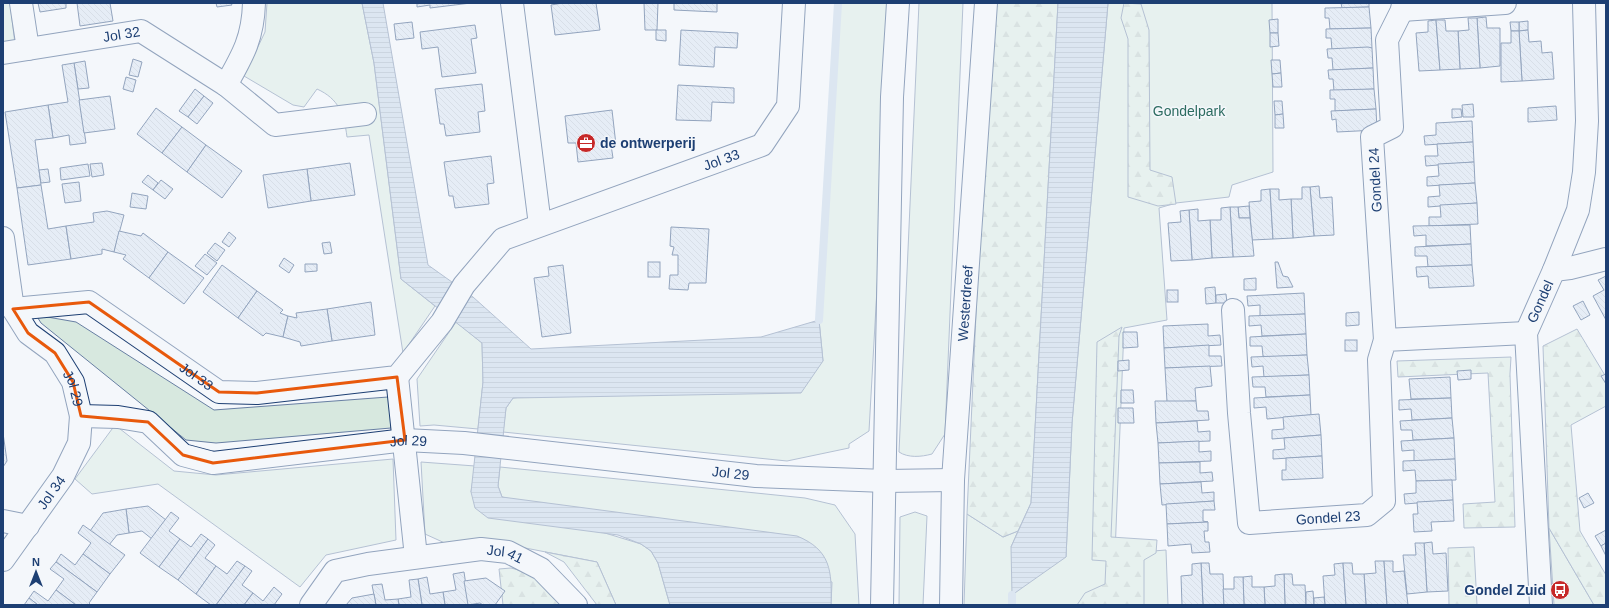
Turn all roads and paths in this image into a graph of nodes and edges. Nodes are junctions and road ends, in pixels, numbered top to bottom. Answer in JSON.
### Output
{"nodes":[{"id":1,"x":21,"y":3,"type":"edge"},
{"id":2,"x":254,"y":3,"type":"edge"},
{"id":3,"x":512,"y":3,"type":"edge"},
{"id":4,"x":794,"y":3,"type":"edge"},
{"id":5,"x":898,"y":3,"type":"edge"},
{"id":6,"x":986,"y":3,"type":"edge"},
{"id":7,"x":1505,"y":3,"type":"edge"},
{"id":8,"x":1584,"y":3,"type":"edge"},
{"id":9,"x":1402,"y":7,"type":"edge"},
{"id":10,"x":28,"y":49,"type":"junction"},
{"id":11,"x":3,"y":54,"type":"edge"},
{"id":12,"x":226,"y":85,"type":"junction"},
{"id":13,"x":365,"y":114,"type":"dead end"},
{"id":14,"x":540,"y":226,"type":"junction"},
{"id":15,"x":3,"y":238,"type":"edge"},
{"id":16,"x":1606,"y":259,"type":"edge"},
{"id":17,"x":1554,"y":270,"type":"junction"},
{"id":18,"x":12,"y":309,"type":"junction"},
{"id":19,"x":1233,"y":310,"type":"dead end"},
{"id":20,"x":1526,"y":333,"type":"junction"},
{"id":21,"x":1385,"y":340,"type":"junction"},
{"id":22,"x":397,"y":377,"type":"junction"},
{"id":23,"x":81,"y":416,"type":"junction"},
{"id":24,"x":405,"y":440,"type":"junction"},
{"id":25,"x":885,"y":480,"type":"junction"},
{"id":26,"x":953,"y":480,"type":"junction"},
{"id":27,"x":3,"y":521,"type":"edge"},
{"id":28,"x":28,"y":526,"type":"junction"},
{"id":29,"x":416,"y":557,"type":"junction"},
{"id":30,"x":3,"y":560,"type":"edge"},
{"id":31,"x":311,"y":605,"type":"edge"},
{"id":32,"x":576,"y":605,"type":"edge"},
{"id":33,"x":882,"y":605,"type":"edge"},
{"id":34,"x":951,"y":605,"type":"edge"},
{"id":35,"x":1541,"y":605,"type":"edge"}],
"edges":[{"from":1,"to":10,"type":"street"},
{"from":2,"to":12,"type":"street"},
{"from":3,"to":14,"type":"street"},
{"from":4,"to":14,"type":"street","name":"Jol 33"},
{"from":5,"to":25,"type":"street"},
{"from":6,"to":26,"type":"street","name":"Westerdreef"},
{"from":7,"to":9,"type":"street","name":"Gondel 24"},
{"from":8,"to":17,"type":"street","name":"Gondel"},
{"from":9,"to":21,"type":"street","name":"Gondel 24"},
{"from":10,"to":11,"type":"street","name":"Jol 32"},
{"from":10,"to":12,"type":"street","name":"Jol 32"},
{"from":12,"to":13,"type":"street","name":"Jol 32"},
{"from":14,"to":22,"type":"street","name":"Jol 33"},
{"from":15,"to":18,"type":"street","name":"Jol 29"},
{"from":16,"to":17,"type":"street"},
{"from":17,"to":20,"type":"street","name":"Gondel"},
{"from":18,"to":22,"type":"street","name":"Jol 33"},
{"from":18,"to":23,"type":"street","name":"Jol 29"},
{"from":19,"to":21,"type":"street","name":"Gondel 23"},
{"from":20,"to":21,"type":"street"},
{"from":20,"to":35,"type":"street","name":"Gondel"},
{"from":22,"to":24,"type":"street"},
{"from":23,"to":24,"type":"street","name":"Jol 29"},
{"from":23,"to":28,"type":"street","name":"Jol 34"},
{"from":24,"to":25,"type":"street","name":"Jol 29"},
{"from":24,"to":29,"type":"street"},
{"from":25,"to":26,"type":"street","name":"Jol 29"},
{"from":25,"to":33,"type":"street"},
{"from":26,"to":34,"type":"street","name":"Westerdreef"},
{"from":27,"to":28,"type":"street"},
{"from":28,"to":30,"type":"street","name":"Jol 34"},
{"from":29,"to":31,"type":"street","name":"Jol 41"},
{"from":29,"to":32,"type":"street","name":"Jol 41"}]}
